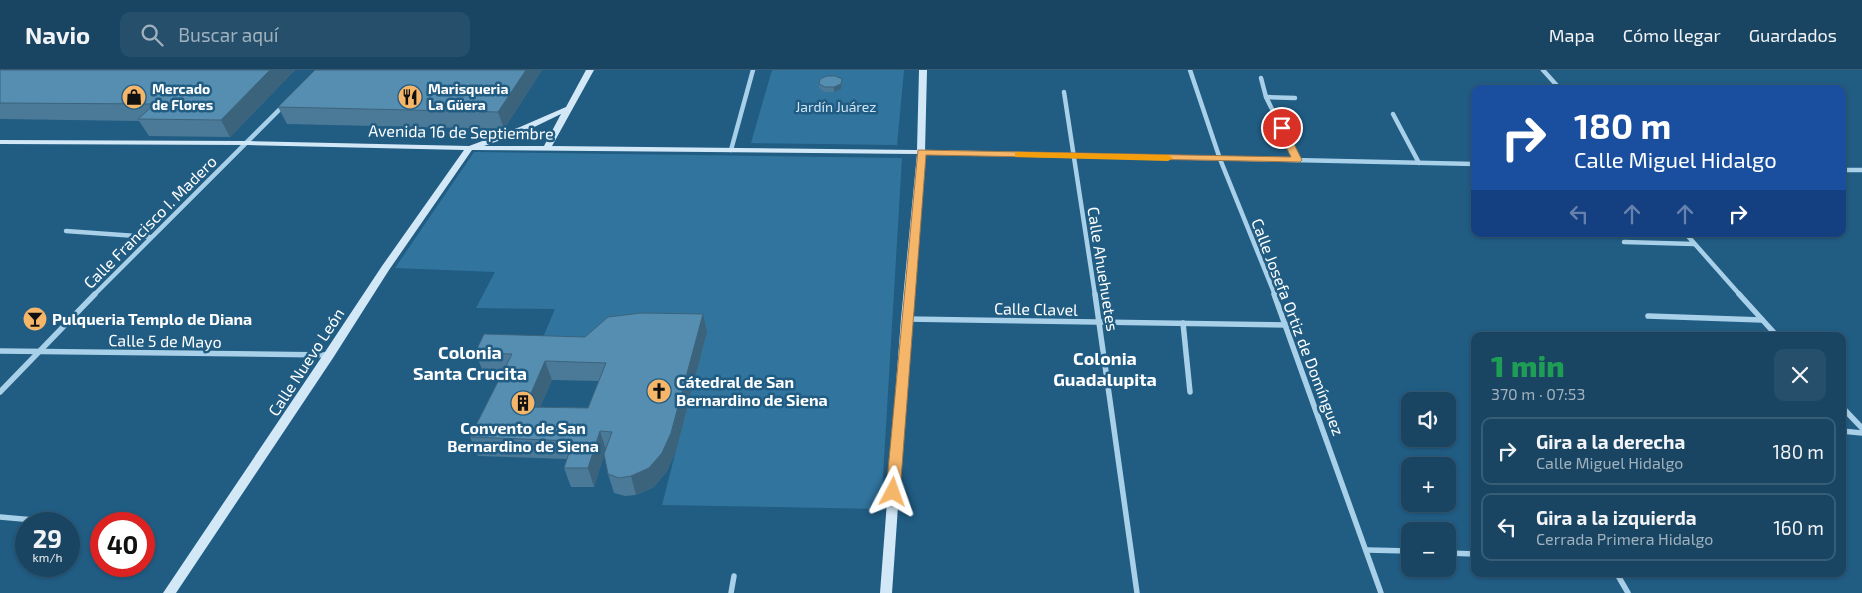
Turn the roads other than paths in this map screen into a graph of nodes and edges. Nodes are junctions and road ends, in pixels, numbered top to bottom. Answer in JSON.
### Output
{"nodes":[{"id":1,"x":590,"y":70,"type":"edge"},
{"id":2,"x":753,"y":70,"type":"edge"},
{"id":3,"x":923,"y":70,"type":"edge"},
{"id":4,"x":1190,"y":70,"type":"edge"},
{"id":5,"x":1543,"y":70,"type":"edge"},
{"id":6,"x":1261,"y":78,"type":"dead end"},
{"id":7,"x":1556,"y":85,"type":"edge"},
{"id":8,"x":1064,"y":92,"type":"dead end"},
{"id":9,"x":1266,"y":96,"type":"junction"},
{"id":10,"x":1295,"y":98,"type":"dead end"},
{"id":11,"x":286,"y":103,"type":"edge"},
{"id":12,"x":567,"y":109,"type":"junction"},
{"id":13,"x":1393,"y":114,"type":"dead end"},
{"id":14,"x":0,"y":142,"type":"edge"},
{"id":15,"x":248,"y":143,"type":"junction"},
{"id":16,"x":470,"y":148,"type":"junction"},
{"id":17,"x":546,"y":149,"type":"junction"},
{"id":18,"x":731,"y":150,"type":"junction"},
{"id":19,"x":921,"y":152,"type":"junction"},
{"id":20,"x":1074,"y":156,"type":"junction"},
{"id":21,"x":1220,"y":159,"type":"junction"},
{"id":22,"x":1297,"y":160,"type":"junction"},
{"id":23,"x":1419,"y":163,"type":"junction"},
{"id":24,"x":1471,"y":164,"type":"edge"},
{"id":25,"x":1846,"y":170,"type":"edge"},
{"id":26,"x":1862,"y":170,"type":"edge"},
{"id":27,"x":66,"y":231,"type":"dead end"},
{"id":28,"x":150,"y":237,"type":"junction"},
{"id":29,"x":1688,"y":237,"type":"edge"},
{"id":30,"x":1624,"y":242,"type":"dead end"},
{"id":31,"x":1694,"y":244,"type":"junction"},
{"id":32,"x":1648,"y":316,"type":"dead end"},
{"id":33,"x":906,"y":319,"type":"junction"},
{"id":34,"x":1762,"y":320,"type":"junction"},
{"id":35,"x":1099,"y":323,"type":"junction"},
{"id":36,"x":1183,"y":323,"type":"junction"},
{"id":37,"x":1287,"y":325,"type":"junction"},
{"id":38,"x":1773,"y":332,"type":"edge"},
{"id":39,"x":0,"y":351,"type":"edge"},
{"id":40,"x":38,"y":352,"type":"junction"},
{"id":41,"x":329,"y":356,"type":"junction"},
{"id":42,"x":0,"y":392,"type":"edge"},
{"id":43,"x":1190,"y":392,"type":"dead end"},
{"id":44,"x":1846,"y":411,"type":"edge"},
{"id":45,"x":1862,"y":428,"type":"edge"},
{"id":46,"x":1846,"y":431,"type":"edge"},
{"id":47,"x":1862,"y":432,"type":"edge"},
{"id":48,"x":0,"y":517,"type":"edge"},
{"id":49,"x":15,"y":518,"type":"edge"},
{"id":50,"x":1367,"y":550,"type":"junction"},
{"id":51,"x":1401,"y":552,"type":"edge"},
{"id":52,"x":1456,"y":553,"type":"edge"},
{"id":53,"x":1471,"y":554,"type":"edge"},
{"id":54,"x":734,"y":576,"type":"dead end"},
{"id":55,"x":1619,"y":577,"type":"edge"},
{"id":56,"x":169,"y":593,"type":"edge"},
{"id":57,"x":731,"y":593,"type":"edge"},
{"id":58,"x":886,"y":593,"type":"edge"},
{"id":59,"x":1137,"y":593,"type":"edge"},
{"id":60,"x":1381,"y":593,"type":"edge"},
{"id":61,"x":1628,"y":593,"type":"edge"}],
"edges":[{"from":1,"to":12,"type":"street"},
{"from":2,"to":18,"type":"street"},
{"from":3,"to":19,"type":"street"},
{"from":4,"to":21,"type":"street","name":"Calle Josefa Ortiz de Domínguez"},
{"from":5,"to":7,"type":"street"},
{"from":6,"to":9,"type":"street"},
{"from":8,"to":20,"type":"street","name":"Calle Ahuehuetes"},
{"from":9,"to":10,"type":"street"},
{"from":9,"to":22,"type":"street"},
{"from":11,"to":15,"type":"street","name":"Calle Francisco I. Madero"},
{"from":12,"to":16,"type":"street"},
{"from":12,"to":17,"type":"street"},
{"from":13,"to":23,"type":"street"},
{"from":14,"to":15,"type":"street","name":"Avenida 16 de Septiembre"},
{"from":15,"to":16,"type":"street","name":"Avenida 16 de Septiembre"},
{"from":15,"to":28,"type":"street","name":"Calle Francisco I. Madero"},
{"from":16,"to":17,"type":"street","name":"Avenida 16 de Septiembre"},
{"from":16,"to":41,"type":"street","name":"Calle Nuevo León"},
{"from":17,"to":18,"type":"street","name":"Avenida 16 de Septiembre"},
{"from":18,"to":19,"type":"street","name":"Avenida 16 de Septiembre"},
{"from":19,"to":20,"type":"street"},
{"from":19,"to":33,"type":"street"},
{"from":20,"to":21,"type":"street"},
{"from":20,"to":35,"type":"street","name":"Calle Ahuehuetes"},
{"from":21,"to":22,"type":"street"},
{"from":21,"to":37,"type":"street","name":"Calle Josefa Ortiz de Domínguez"},
{"from":22,"to":23,"type":"street"},
{"from":23,"to":24,"type":"street"},
{"from":25,"to":26,"type":"street"},
{"from":27,"to":28,"type":"street"},
{"from":28,"to":40,"type":"street","name":"Calle Francisco I. Madero"},
{"from":29,"to":31,"type":"street"},
{"from":30,"to":31,"type":"street"},
{"from":31,"to":34,"type":"street"},
{"from":32,"to":34,"type":"street"},
{"from":33,"to":35,"type":"street","name":"Calle Clavel"},
{"from":33,"to":58,"type":"street"},
{"from":34,"to":38,"type":"street"},
{"from":35,"to":36,"type":"street","name":"Calle Clavel"},
{"from":35,"to":59,"type":"street","name":"Calle Ahuehuetes"},
{"from":36,"to":37,"type":"street","name":"Calle Clavel"},
{"from":36,"to":43,"type":"street"},
{"from":37,"to":50,"type":"street","name":"Calle Josefa Ortiz de Domínguez"},
{"from":39,"to":40,"type":"street","name":"Calle 5 de Mayo"},
{"from":40,"to":41,"type":"street","name":"Calle 5 de Mayo"},
{"from":40,"to":42,"type":"street","name":"Calle Francisco I. Madero"},
{"from":41,"to":56,"type":"street","name":"Calle Nuevo León"},
{"from":44,"to":45,"type":"street"},
{"from":46,"to":47,"type":"street"},
{"from":48,"to":49,"type":"street"},
{"from":50,"to":51,"type":"street"},
{"from":50,"to":60,"type":"street","name":"Calle Josefa Ortiz de Domínguez"},
{"from":52,"to":53,"type":"street"},
{"from":54,"to":57,"type":"street"},
{"from":55,"to":61,"type":"street"}]}
